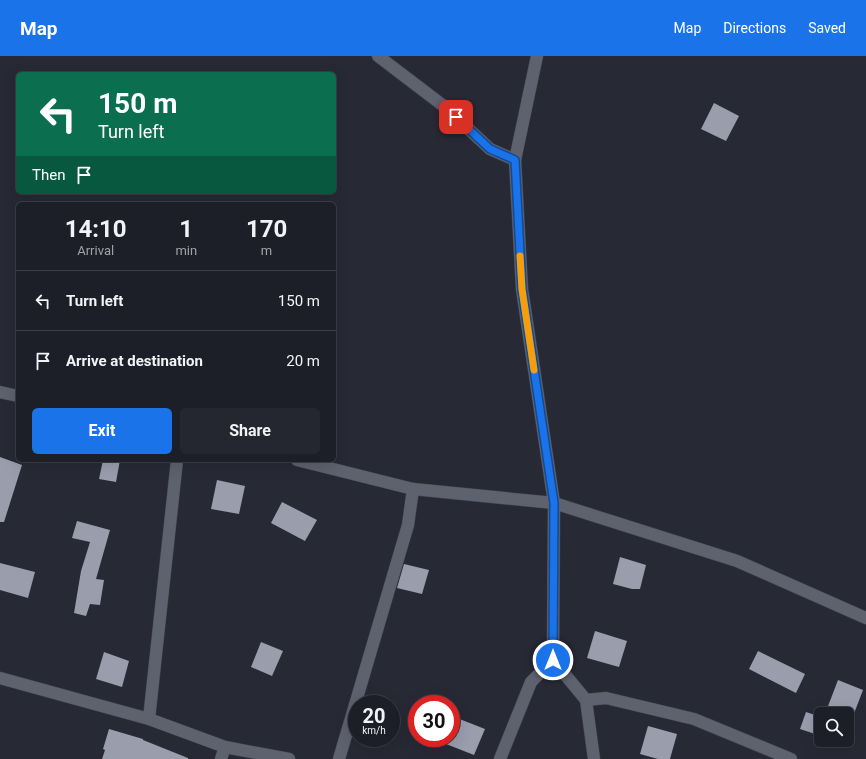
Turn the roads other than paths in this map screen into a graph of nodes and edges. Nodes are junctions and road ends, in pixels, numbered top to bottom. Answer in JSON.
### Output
{"nodes":[{"id":1,"x":378,"y":56,"type":"edge"},
{"id":2,"x":537,"y":56,"type":"edge"},
{"id":3,"x":515,"y":160,"type":"junction"},
{"id":4,"x":0,"y":392,"type":"edge"},
{"id":5,"x":16,"y":396,"type":"edge"},
{"id":6,"x":178,"y":462,"type":"edge"},
{"id":7,"x":306,"y":462,"type":"edge"},
{"id":8,"x":413,"y":489,"type":"junction"},
{"id":9,"x":554,"y":503,"type":"junction"},
{"id":10,"x":866,"y":618,"type":"edge"},
{"id":11,"x":553,"y":660,"type":"junction"},
{"id":12,"x":0,"y":678,"type":"edge"},
{"id":13,"x":586,"y":700,"type":"junction"},
{"id":14,"x":149,"y":719,"type":"junction"},
{"id":15,"x":225,"y":747,"type":"junction"},
{"id":16,"x":221,"y":759,"type":"edge"},
{"id":17,"x":289,"y":759,"type":"edge"},
{"id":18,"x":339,"y":759,"type":"edge"},
{"id":19,"x":500,"y":759,"type":"edge"},
{"id":20,"x":594,"y":759,"type":"edge"},
{"id":21,"x":790,"y":759,"type":"edge"}],
"edges":[{"from":1,"to":3,"type":"street"},
{"from":2,"to":3,"type":"street"},
{"from":3,"to":9,"type":"street"},
{"from":4,"to":5,"type":"street"},
{"from":6,"to":14,"type":"street"},
{"from":7,"to":8,"type":"street"},
{"from":8,"to":9,"type":"street"},
{"from":8,"to":18,"type":"street"},
{"from":9,"to":10,"type":"street"},
{"from":9,"to":11,"type":"street"},
{"from":11,"to":13,"type":"street"},
{"from":11,"to":19,"type":"street"},
{"from":12,"to":14,"type":"street"},
{"from":13,"to":20,"type":"street"},
{"from":13,"to":21,"type":"street"},
{"from":14,"to":15,"type":"street"},
{"from":15,"to":16,"type":"street"},
{"from":15,"to":17,"type":"street"}]}
